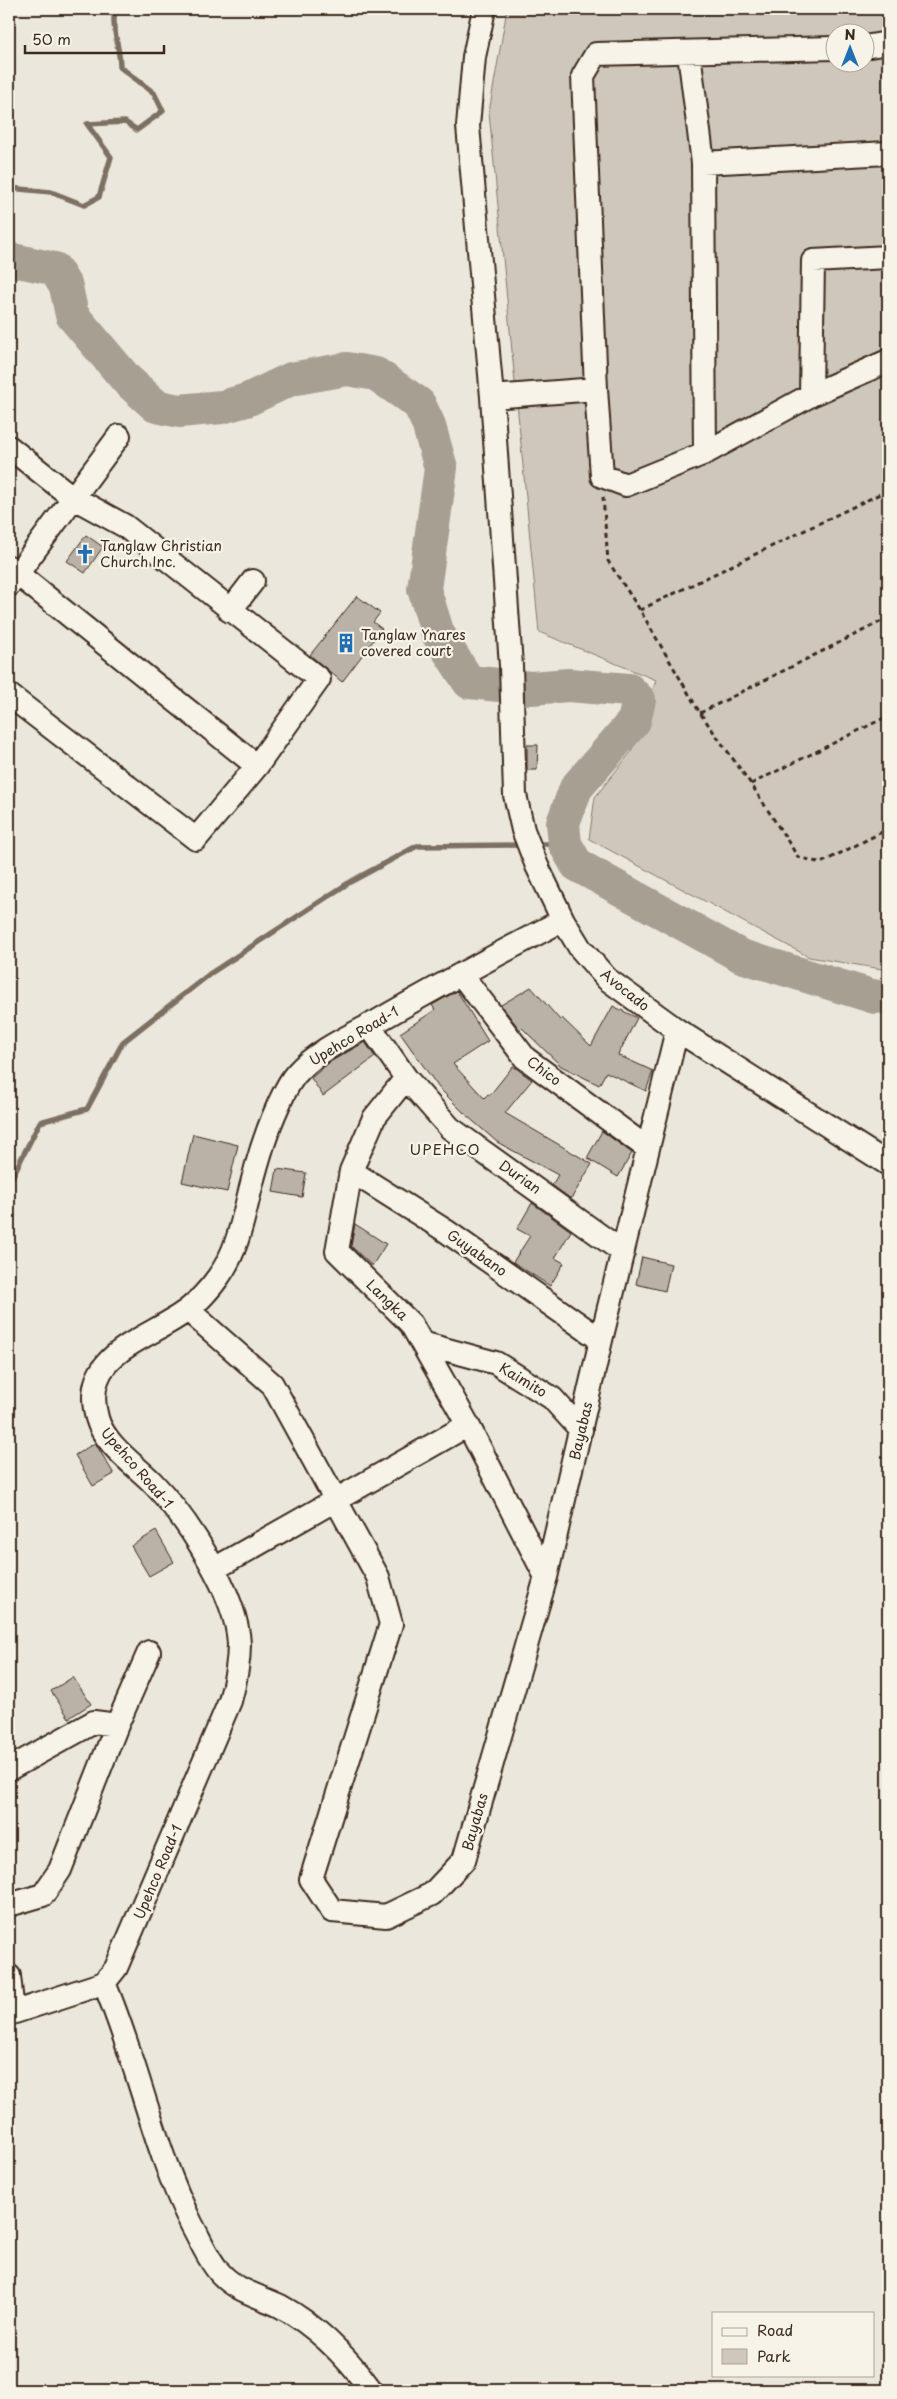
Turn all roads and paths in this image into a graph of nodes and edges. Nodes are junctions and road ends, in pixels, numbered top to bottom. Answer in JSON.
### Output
{"nodes":[{"id":1,"x":484,"y":9,"type":"edge"},
{"id":2,"x":888,"y":43,"type":"edge"},
{"id":3,"x":874,"y":45,"type":"edge"},
{"id":4,"x":824,"y":48,"type":"edge"},
{"id":5,"x":689,"y":53,"type":"junction"},
{"id":6,"x":888,"y":153,"type":"edge"},
{"id":7,"x":703,"y":163,"type":"junction"},
{"id":8,"x":888,"y":257,"type":"edge"},
{"id":9,"x":888,"y":361,"type":"edge"},
{"id":10,"x":596,"y":389,"type":"junction"},
{"id":11,"x":811,"y":395,"type":"junction"},
{"id":12,"x":492,"y":397,"type":"junction"},
{"id":13,"x":119,"y":436,"type":"dead end"},
{"id":14,"x":9,"y":447,"type":"edge"},
{"id":15,"x":704,"y":453,"type":"junction"},
{"id":16,"x":602,"y":476,"type":"junction"},
{"id":17,"x":888,"y":490,"type":"edge"},
{"id":18,"x":72,"y":498,"type":"junction"},
{"id":19,"x":12,"y":575,"type":"edge"},
{"id":20,"x":253,"y":581,"type":"dead end"},
{"id":21,"x":640,"y":610,"type":"junction"},
{"id":22,"x":230,"y":611,"type":"junction"},
{"id":23,"x":888,"y":618,"type":"edge"},
{"id":24,"x":9,"y":695,"type":"edge"},
{"id":25,"x":700,"y":713,"type":"junction"},
{"id":26,"x":888,"y":716,"type":"edge"},
{"id":27,"x":257,"y":766,"type":"junction"},
{"id":28,"x":752,"y":784,"type":"junction"},
{"id":29,"x":888,"y":829,"type":"edge"},
{"id":30,"x":563,"y":920,"type":"junction"},
{"id":31,"x":461,"y":974,"type":"junction"},
{"id":32,"x":369,"y":1026,"type":"junction"},
{"id":33,"x":677,"y":1030,"type":"junction"},
{"id":34,"x":406,"y":1078,"type":"junction"},
{"id":35,"x":647,"y":1148,"type":"junction"},
{"id":36,"x":888,"y":1164,"type":"edge"},
{"id":37,"x":351,"y":1171,"type":"junction"},
{"id":38,"x":623,"y":1252,"type":"junction"},
{"id":39,"x":188,"y":1310,"type":"junction"},
{"id":40,"x":601,"y":1340,"type":"junction"},
{"id":41,"x":422,"y":1343,"type":"junction"},
{"id":42,"x":468,"y":1426,"type":"junction"},
{"id":43,"x":581,"y":1430,"type":"junction"},
{"id":44,"x":336,"y":1500,"type":"junction"},
{"id":45,"x":214,"y":1568,"type":"junction"},
{"id":46,"x":546,"y":1578,"type":"junction"},
{"id":47,"x":149,"y":1652,"type":"dead end"},
{"id":48,"x":117,"y":1725,"type":"junction"},
{"id":49,"x":9,"y":1769,"type":"edge"},
{"id":50,"x":9,"y":1905,"type":"edge"},
{"id":51,"x":9,"y":1976,"type":"edge"},
{"id":52,"x":104,"y":1983,"type":"junction"},
{"id":53,"x":11,"y":2013,"type":"edge"},
{"id":54,"x":371,"y":2390,"type":"edge"}],
"edges":[{"from":1,"to":12,"type":"street","name":"Avocado"},
{"from":2,"to":3,"type":"street"},
{"from":4,"to":5,"type":"street"},
{"from":5,"to":7,"type":"street"},
{"from":5,"to":10,"type":"street"},
{"from":6,"to":7,"type":"street"},
{"from":7,"to":15,"type":"street"},
{"from":8,"to":11,"type":"street"},
{"from":9,"to":11,"type":"street"},
{"from":10,"to":12,"type":"street"},
{"from":10,"to":16,"type":"street"},
{"from":11,"to":15,"type":"street"},
{"from":12,"to":30,"type":"street","name":"Avocado"},
{"from":13,"to":18,"type":"street"},
{"from":14,"to":18,"type":"street"},
{"from":15,"to":16,"type":"street"},
{"from":16,"to":21,"type":"path"},
{"from":17,"to":21,"type":"path"},
{"from":18,"to":19,"type":"street"},
{"from":18,"to":22,"type":"street"},
{"from":19,"to":27,"type":"street"},
{"from":20,"to":22,"type":"street"},
{"from":21,"to":25,"type":"path"},
{"from":22,"to":27,"type":"street"},
{"from":23,"to":25,"type":"path"},
{"from":24,"to":27,"type":"street"},
{"from":25,"to":28,"type":"path"},
{"from":26,"to":28,"type":"path"},
{"from":28,"to":29,"type":"path"},
{"from":30,"to":31,"type":"street","name":"Upehco Road-1"},
{"from":30,"to":33,"type":"street","name":"Avocado"},
{"from":31,"to":32,"type":"street","name":"Upehco Road-1"},
{"from":31,"to":35,"type":"street","name":"Chico"},
{"from":32,"to":34,"type":"street","name":"Durian"},
{"from":32,"to":39,"type":"street","name":"Upehco Road-1"},
{"from":33,"to":35,"type":"street","name":"Bayabas"},
{"from":33,"to":36,"type":"street","name":"Avocado"},
{"from":34,"to":37,"type":"street","name":"Langka"},
{"from":34,"to":38,"type":"street","name":"Durian"},
{"from":35,"to":38,"type":"street","name":"Bayabas"},
{"from":37,"to":40,"type":"street","name":"Guyabano"},
{"from":37,"to":41,"type":"street","name":"Langka"},
{"from":38,"to":40,"type":"street","name":"Bayabas"},
{"from":39,"to":44,"type":"street","name":"Bayabas"},
{"from":39,"to":45,"type":"street","name":"Upehco Road-1"},
{"from":40,"to":43,"type":"street","name":"Bayabas"},
{"from":41,"to":42,"type":"street","name":"Langka"},
{"from":41,"to":43,"type":"street","name":"Kaimito"},
{"from":42,"to":44,"type":"street"},
{"from":42,"to":46,"type":"street","name":"Langka"},
{"from":43,"to":46,"type":"street","name":"Bayabas"},
{"from":44,"to":45,"type":"street"},
{"from":44,"to":46,"type":"street","name":"Bayabas"},
{"from":45,"to":52,"type":"street","name":"Upehco Road-1"},
{"from":47,"to":48,"type":"street"},
{"from":48,"to":49,"type":"street"},
{"from":48,"to":50,"type":"street"},
{"from":51,"to":53,"type":"street"},
{"from":52,"to":53,"type":"street"},
{"from":52,"to":54,"type":"street"}]}
